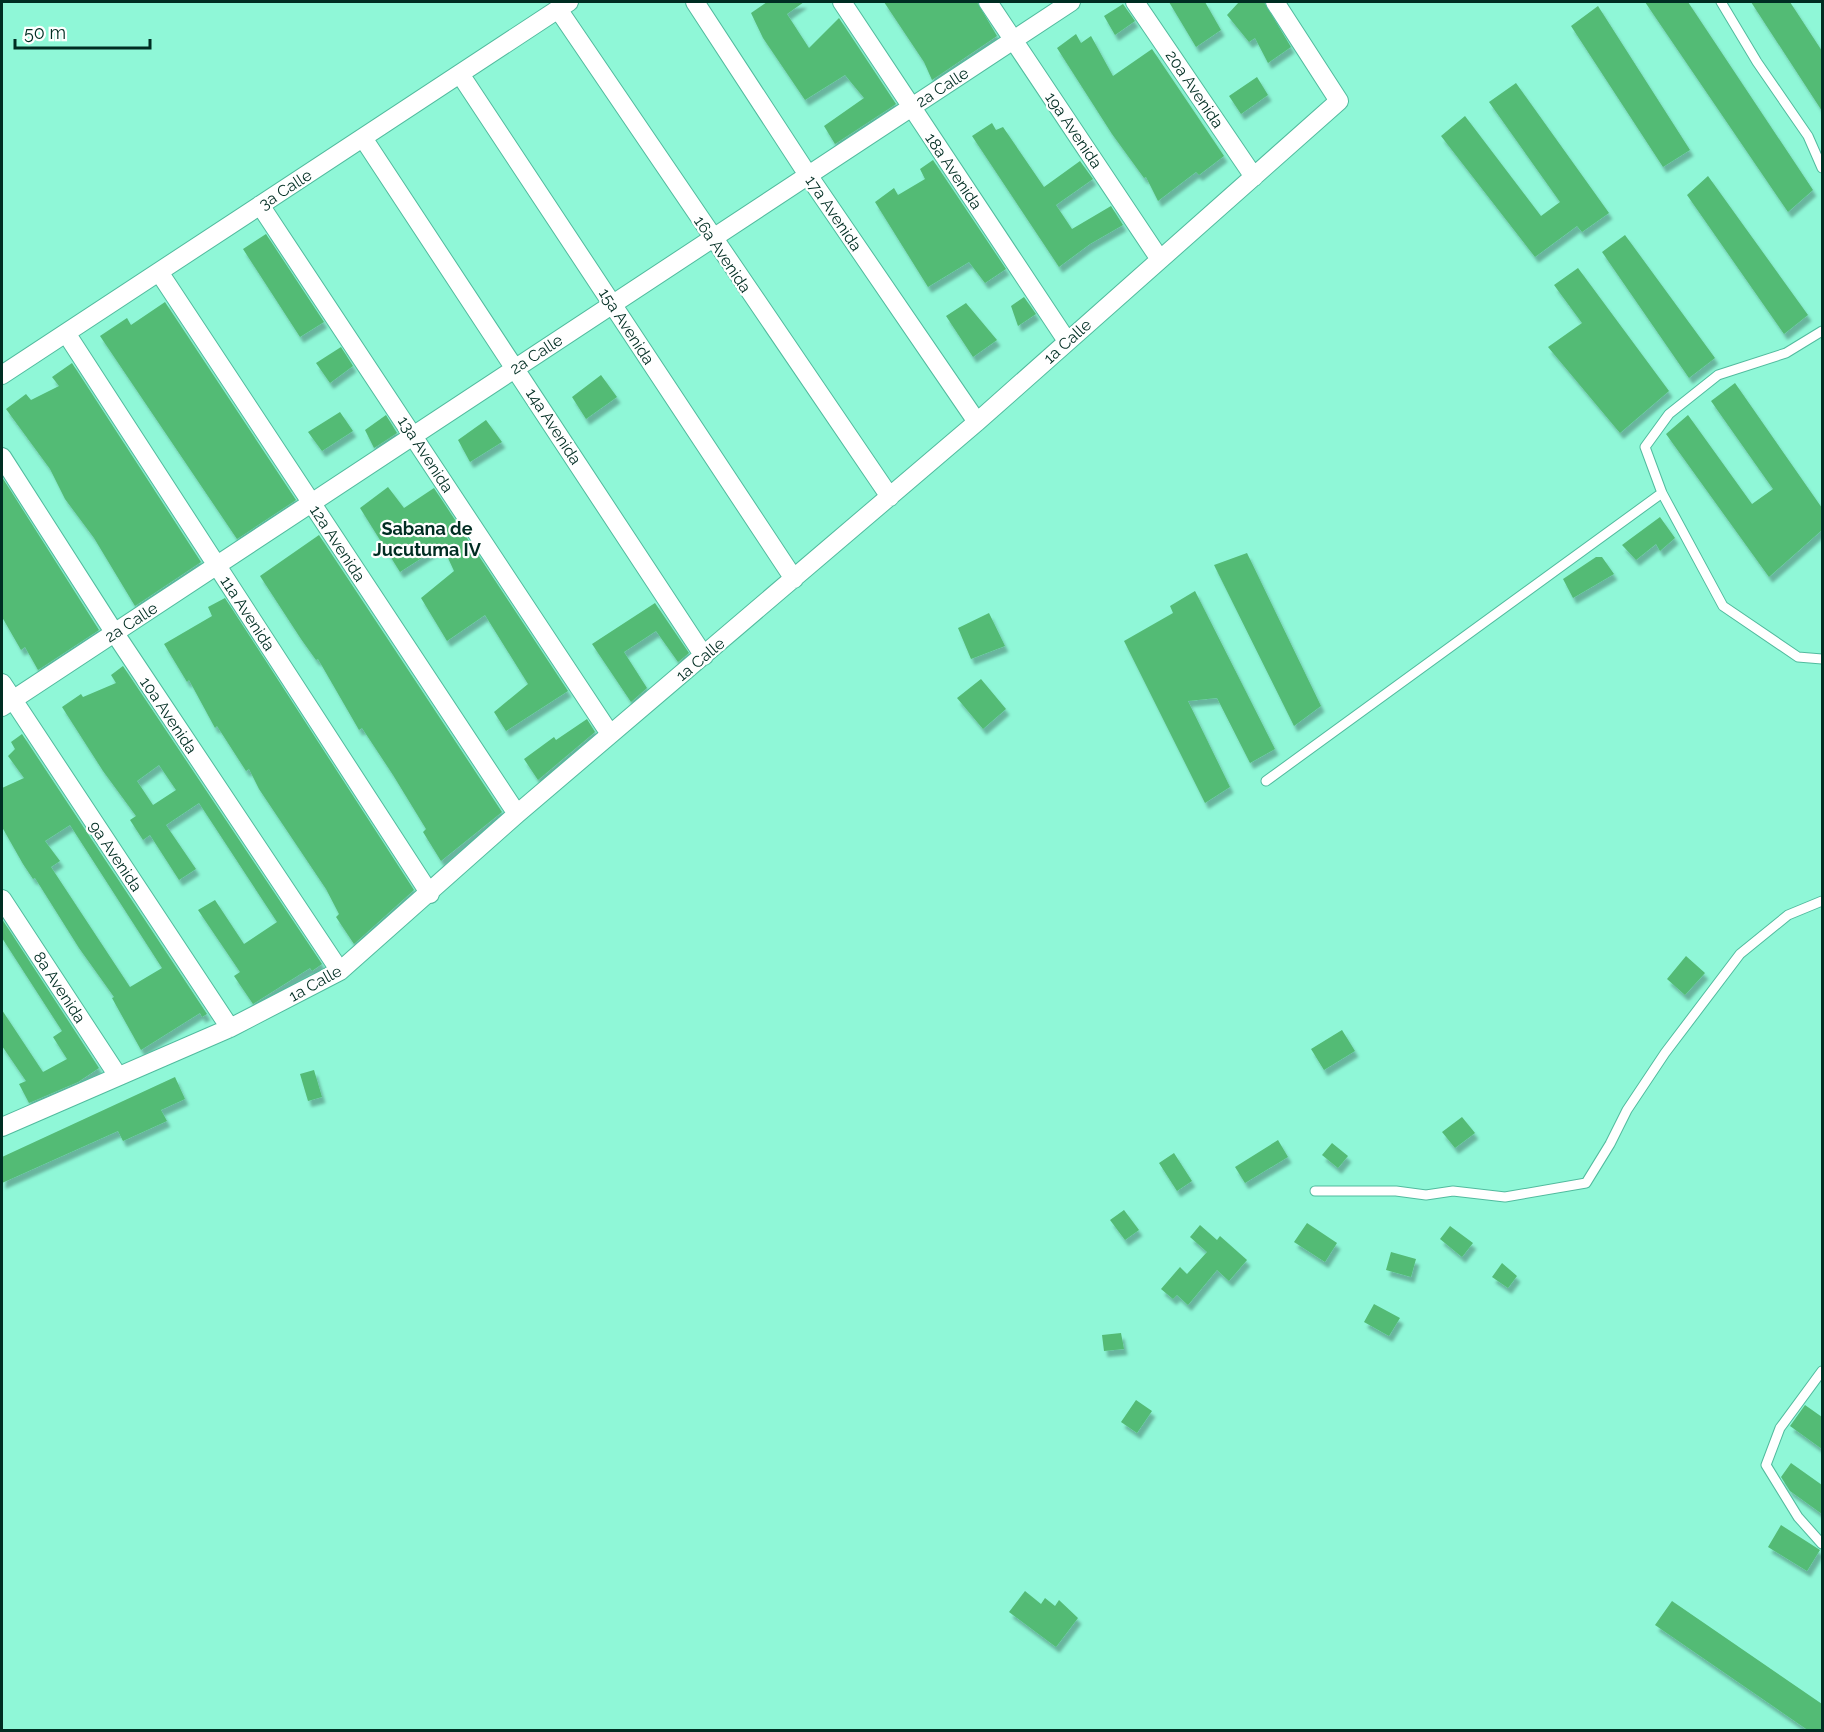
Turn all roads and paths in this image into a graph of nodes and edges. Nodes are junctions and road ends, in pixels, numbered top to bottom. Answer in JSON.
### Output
{"nodes":[{"id":1,"x":695,"y":2,"type":"edge"},
{"id":2,"x":842,"y":2,"type":"edge"},
{"id":3,"x":988,"y":2,"type":"edge"},
{"id":4,"x":1071,"y":2,"type":"edge"},
{"id":5,"x":1135,"y":2,"type":"edge"},
{"id":6,"x":1275,"y":2,"type":"edge"},
{"id":7,"x":1721,"y":2,"type":"edge"},
{"id":8,"x":563,"y":5,"type":"edge"},
{"id":9,"x":1013,"y":40,"type":"junction"},
{"id":10,"x":460,"y":74,"type":"junction"},
{"id":11,"x":911,"y":107,"type":"junction"},
{"id":12,"x":363,"y":138,"type":"junction"},
{"id":13,"x":1822,"y":168,"type":"edge"},
{"id":14,"x":808,"y":175,"type":"junction"},
{"id":15,"x":1254,"y":177,"type":"junction"},
{"id":16,"x":260,"y":205,"type":"junction"},
{"id":17,"x":712,"y":238,"type":"junction"},
{"id":18,"x":1160,"y":258,"type":"junction"},
{"id":19,"x":159,"y":272,"type":"junction"},
{"id":20,"x":612,"y":304,"type":"junction"},
{"id":21,"x":1822,"y":331,"type":"edge"},
{"id":22,"x":66,"y":333,"type":"junction"},
{"id":23,"x":1067,"y":341,"type":"junction"},
{"id":24,"x":516,"y":367,"type":"junction"},
{"id":25,"x":2,"y":375,"type":"edge"},
{"id":26,"x":977,"y":422,"type":"junction"},
{"id":27,"x":413,"y":435,"type":"junction"},
{"id":28,"x":2,"y":457,"type":"edge"},
{"id":29,"x":1662,"y":493,"type":"junction"},
{"id":30,"x":890,"y":497,"type":"junction"},
{"id":31,"x":311,"y":502,"type":"junction"},
{"id":32,"x":217,"y":565,"type":"junction"},
{"id":33,"x":794,"y":579,"type":"junction"},
{"id":34,"x":114,"y":632,"type":"junction"},
{"id":35,"x":704,"y":656,"type":"junction"},
{"id":36,"x":1822,"y":659,"type":"edge"},
{"id":37,"x":2,"y":683,"type":"edge"},
{"id":38,"x":7,"y":703,"type":"edge"},
{"id":39,"x":610,"y":734,"type":"junction"},
{"id":40,"x":1266,"y":781,"type":"dead end"},
{"id":41,"x":517,"y":814,"type":"junction"},
{"id":42,"x":430,"y":894,"type":"junction"},
{"id":43,"x":2,"y":898,"type":"edge"},
{"id":44,"x":1822,"y":901,"type":"edge"},
{"id":45,"x":340,"y":970,"type":"junction"},
{"id":46,"x":230,"y":1028,"type":"junction"},
{"id":47,"x":118,"y":1076,"type":"junction"},
{"id":48,"x":5,"y":1119,"type":"edge"},
{"id":49,"x":1316,"y":1191,"type":"dead end"},
{"id":50,"x":1822,"y":1371,"type":"edge"},
{"id":51,"x":1822,"y":1544,"type":"edge"}],
"edges":[{"from":1,"to":14,"type":"street","name":"17a Avenida"},
{"from":2,"to":11,"type":"street","name":"18a Avenida"},
{"from":3,"to":9,"type":"street","name":"19a Avenida"},
{"from":4,"to":9,"type":"street","name":"2a Calle"},
{"from":5,"to":15,"type":"street","name":"20a Avenida"},
{"from":6,"to":15,"type":"street","name":"1a Calle"},
{"from":7,"to":13,"type":"lane"},
{"from":8,"to":10,"type":"street","name":"3a Calle"},
{"from":8,"to":17,"type":"street","name":"16a Avenida"},
{"from":9,"to":11,"type":"street","name":"2a Calle"},
{"from":9,"to":18,"type":"street","name":"19a Avenida"},
{"from":10,"to":12,"type":"street","name":"3a Calle"},
{"from":10,"to":20,"type":"street","name":"15a Avenida"},
{"from":11,"to":14,"type":"street","name":"2a Calle"},
{"from":11,"to":23,"type":"street","name":"18a Avenida"},
{"from":12,"to":16,"type":"street","name":"3a Calle"},
{"from":12,"to":24,"type":"street","name":"14a Avenida"},
{"from":14,"to":17,"type":"street","name":"2a Calle"},
{"from":14,"to":26,"type":"street","name":"17a Avenida"},
{"from":15,"to":18,"type":"street","name":"1a Calle"},
{"from":16,"to":19,"type":"street","name":"3a Calle"},
{"from":16,"to":27,"type":"street","name":"13a Avenida"},
{"from":17,"to":20,"type":"street","name":"2a Calle"},
{"from":17,"to":30,"type":"street","name":"16a Avenida"},
{"from":18,"to":23,"type":"street","name":"1a Calle"},
{"from":19,"to":22,"type":"street","name":"3a Calle"},
{"from":19,"to":31,"type":"street","name":"12a Avenida"},
{"from":20,"to":24,"type":"street","name":"2a Calle"},
{"from":20,"to":33,"type":"street","name":"15a Avenida"},
{"from":21,"to":29,"type":"lane"},
{"from":22,"to":25,"type":"street","name":"3a Calle"},
{"from":22,"to":32,"type":"street","name":"11a Avenida"},
{"from":23,"to":26,"type":"street","name":"1a Calle"},
{"from":24,"to":27,"type":"street","name":"2a Calle"},
{"from":24,"to":35,"type":"street","name":"14a Avenida"},
{"from":26,"to":30,"type":"street","name":"1a Calle"},
{"from":27,"to":31,"type":"street","name":"2a Calle"},
{"from":27,"to":39,"type":"street","name":"13a Avenida"},
{"from":28,"to":34,"type":"street","name":"10a Avenida"},
{"from":29,"to":36,"type":"lane"},
{"from":29,"to":40,"type":"lane"},
{"from":30,"to":33,"type":"street","name":"1a Calle"},
{"from":31,"to":32,"type":"street","name":"2a Calle"},
{"from":31,"to":41,"type":"street","name":"12a Avenida"},
{"from":32,"to":34,"type":"street","name":"2a Calle"},
{"from":32,"to":42,"type":"street","name":"11a Avenida"},
{"from":33,"to":35,"type":"street","name":"1a Calle"},
{"from":34,"to":38,"type":"street","name":"2a Calle"},
{"from":34,"to":45,"type":"street","name":"10a Avenida"},
{"from":35,"to":39,"type":"street","name":"1a Calle"},
{"from":37,"to":38,"type":"street","name":"9a Avenida"},
{"from":38,"to":46,"type":"street","name":"9a Avenida"},
{"from":39,"to":41,"type":"street","name":"1a Calle"},
{"from":41,"to":42,"type":"street","name":"1a Calle"},
{"from":42,"to":45,"type":"street","name":"1a Calle"},
{"from":43,"to":47,"type":"street","name":"8a Avenida"},
{"from":44,"to":49,"type":"lane"},
{"from":45,"to":46,"type":"street","name":"1a Calle"},
{"from":46,"to":47,"type":"street","name":"1a Calle"},
{"from":47,"to":48,"type":"street","name":"1a Calle"},
{"from":50,"to":51,"type":"lane"}]}
